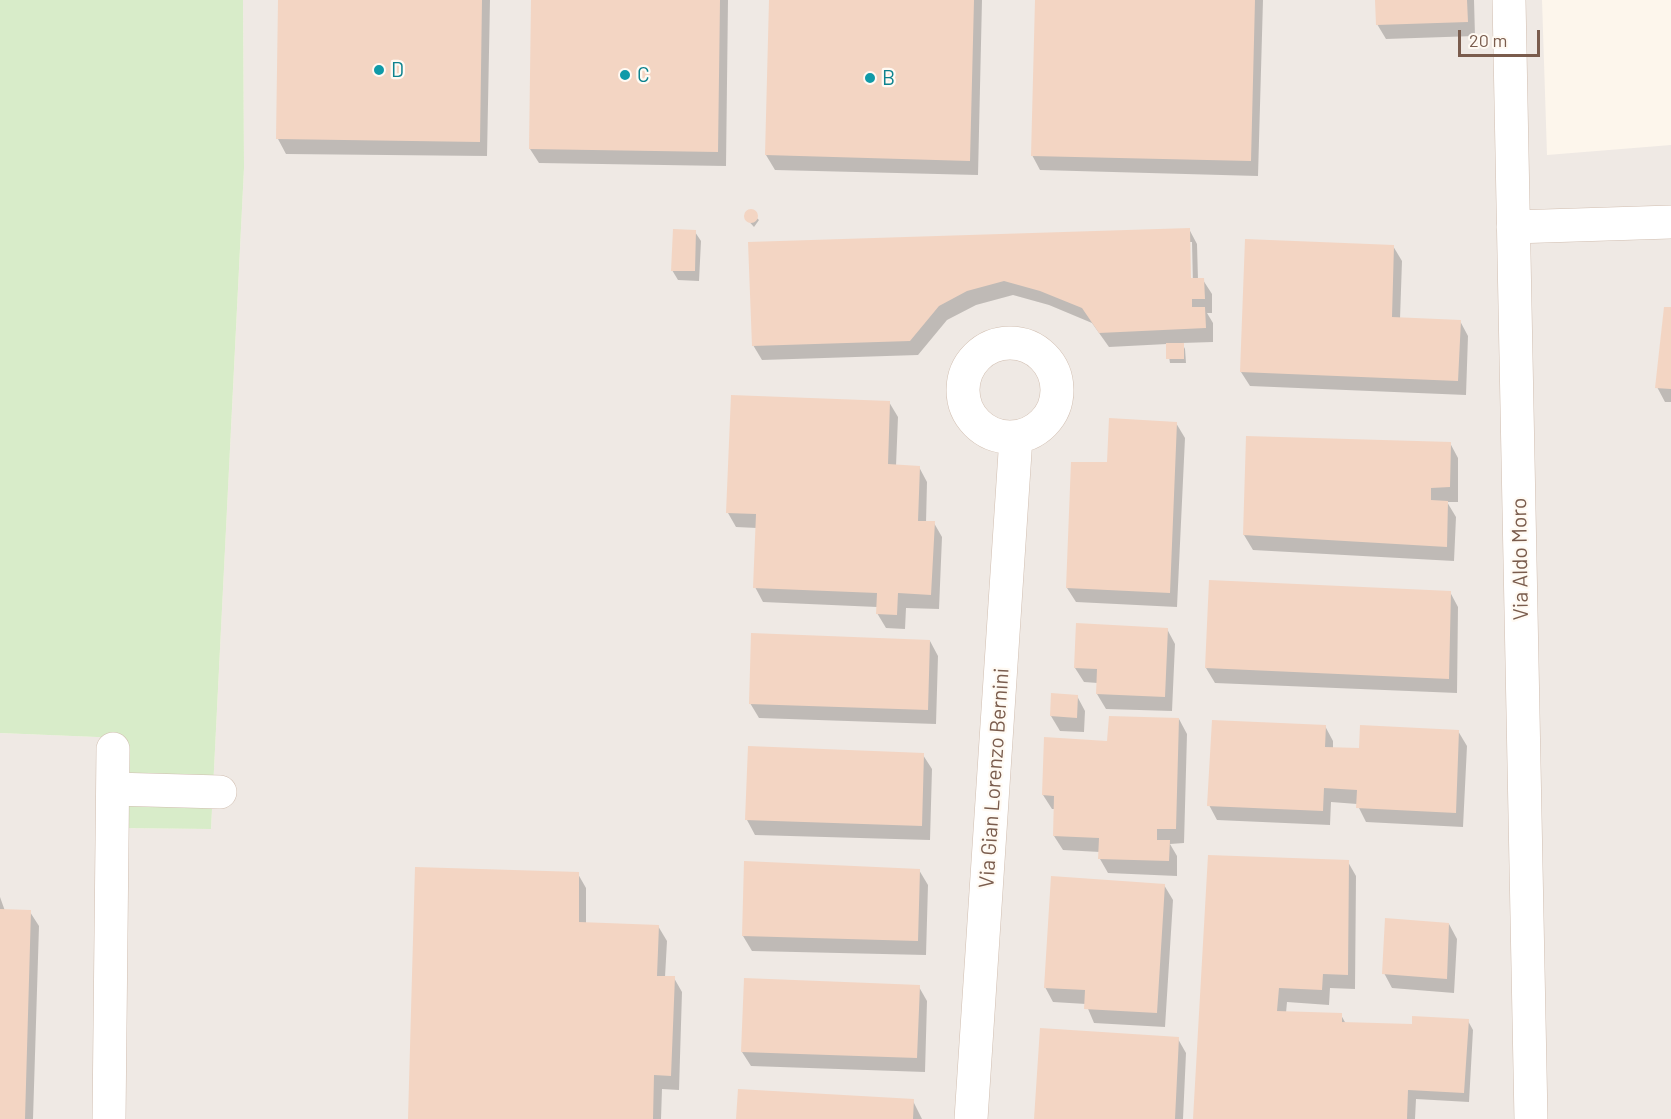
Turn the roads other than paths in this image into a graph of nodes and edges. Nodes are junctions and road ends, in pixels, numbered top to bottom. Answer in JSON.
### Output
{"nodes":[{"id":1,"x":1509,"y":0,"type":"edge"},
{"id":2,"x":1671,"y":222,"type":"edge"},
{"id":3,"x":1514,"y":227,"type":"junction"},
{"id":4,"x":1016,"y":437,"type":"dead end"},
{"id":5,"x":113,"y":749,"type":"dead end"},
{"id":6,"x":113,"y":789,"type":"junction"},
{"id":7,"x":220,"y":792,"type":"dead end"},
{"id":8,"x":107,"y":1116,"type":"edge"},
{"id":9,"x":971,"y":1119,"type":"edge"},
{"id":10,"x":1531,"y":1119,"type":"edge"}],
"edges":[{"from":1,"to":3,"type":"street","name":"Via Aldo Moro"},
{"from":2,"to":3,"type":"street"},
{"from":3,"to":10,"type":"street","name":"Via Aldo Moro"},
{"from":4,"to":9,"type":"street","name":"Via Gian Lorenzo Bernini"},
{"from":5,"to":6,"type":"street"},
{"from":6,"to":7,"type":"street"},
{"from":6,"to":8,"type":"street"}]}
